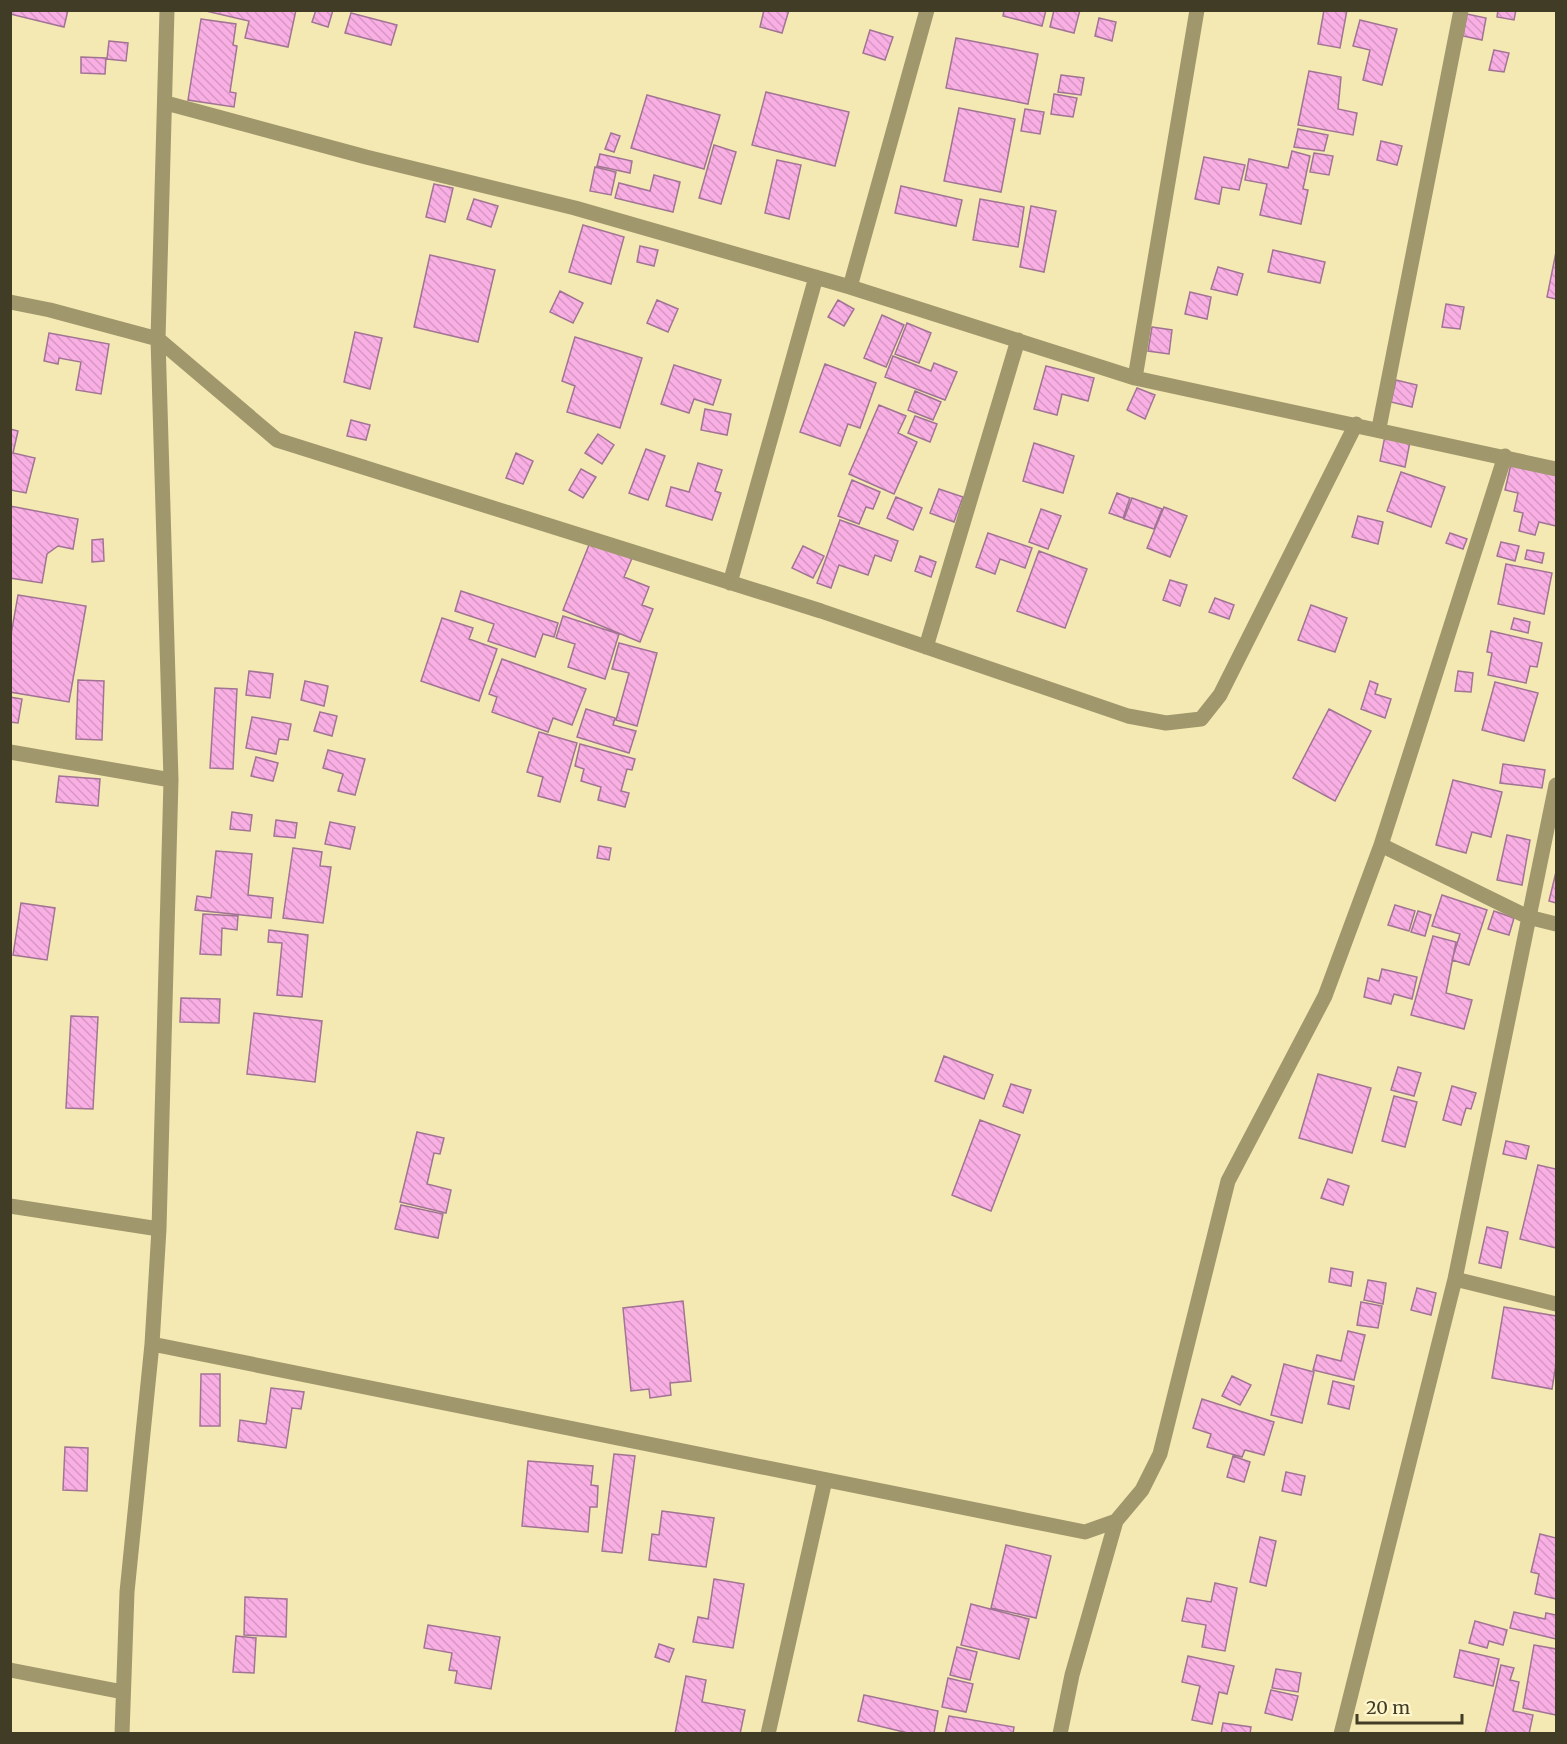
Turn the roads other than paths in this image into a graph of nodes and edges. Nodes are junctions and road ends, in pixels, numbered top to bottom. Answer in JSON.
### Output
{"nodes":[{"id":1,"x":167,"y":10,"type":"edge"},
{"id":2,"x":927,"y":10,"type":"edge"},
{"id":3,"x":1197,"y":10,"type":"edge"},
{"id":4,"x":1461,"y":10,"type":"edge"},
{"id":5,"x":166,"y":103,"type":"junction"},
{"id":6,"x":816,"y":277,"type":"junction"},
{"id":7,"x":850,"y":287,"type":"junction"},
{"id":8,"x":10,"y":302,"type":"edge"},
{"id":9,"x":158,"y":339,"type":"junction"},
{"id":10,"x":1018,"y":340,"type":"junction"},
{"id":11,"x":1135,"y":378,"type":"junction"},
{"id":12,"x":1356,"y":424,"type":"junction"},
{"id":13,"x":1379,"y":428,"type":"junction"},
{"id":14,"x":1505,"y":456,"type":"junction"},
{"id":15,"x":1557,"y":468,"type":"edge"},
{"id":16,"x":730,"y":583,"type":"junction"},
{"id":17,"x":926,"y":647,"type":"junction"},
{"id":18,"x":10,"y":752,"type":"edge"},
{"id":19,"x":171,"y":780,"type":"junction"},
{"id":20,"x":1557,"y":785,"type":"edge"},
{"id":21,"x":1381,"y":845,"type":"junction"},
{"id":22,"x":1528,"y":917,"type":"junction"},
{"id":23,"x":1557,"y":924,"type":"edge"},
{"id":24,"x":10,"y":1206,"type":"edge"},
{"id":25,"x":159,"y":1229,"type":"junction"},
{"id":26,"x":1455,"y":1279,"type":"junction"},
{"id":27,"x":1557,"y":1304,"type":"edge"},
{"id":28,"x":152,"y":1344,"type":"junction"},
{"id":29,"x":825,"y":1480,"type":"junction"},
{"id":30,"x":1116,"y":1521,"type":"junction"},
{"id":31,"x":10,"y":1670,"type":"edge"},
{"id":32,"x":123,"y":1692,"type":"junction"},
{"id":33,"x":122,"y":1734,"type":"edge"},
{"id":34,"x":768,"y":1734,"type":"edge"},
{"id":35,"x":1060,"y":1734,"type":"edge"},
{"id":36,"x":1341,"y":1734,"type":"edge"}],
"edges":[{"from":1,"to":5,"type":"street"},
{"from":2,"to":7,"type":"street"},
{"from":3,"to":11,"type":"street"},
{"from":4,"to":13,"type":"street"},
{"from":5,"to":6,"type":"street"},
{"from":5,"to":9,"type":"street"},
{"from":6,"to":7,"type":"street"},
{"from":6,"to":16,"type":"street"},
{"from":7,"to":10,"type":"street"},
{"from":8,"to":9,"type":"street"},
{"from":9,"to":16,"type":"street"},
{"from":9,"to":19,"type":"street"},
{"from":10,"to":11,"type":"street"},
{"from":10,"to":17,"type":"street"},
{"from":11,"to":12,"type":"street"},
{"from":12,"to":13,"type":"street"},
{"from":12,"to":17,"type":"street"},
{"from":13,"to":14,"type":"street"},
{"from":14,"to":15,"type":"street"},
{"from":14,"to":21,"type":"street"},
{"from":16,"to":17,"type":"street"},
{"from":18,"to":19,"type":"street"},
{"from":19,"to":25,"type":"street"},
{"from":20,"to":22,"type":"street"},
{"from":21,"to":22,"type":"street"},
{"from":21,"to":30,"type":"street"},
{"from":22,"to":23,"type":"street"},
{"from":22,"to":26,"type":"street"},
{"from":24,"to":25,"type":"street"},
{"from":25,"to":28,"type":"street"},
{"from":26,"to":27,"type":"street"},
{"from":26,"to":36,"type":"street"},
{"from":28,"to":29,"type":"street"},
{"from":28,"to":32,"type":"street"},
{"from":29,"to":30,"type":"street"},
{"from":29,"to":34,"type":"street"},
{"from":30,"to":35,"type":"street"},
{"from":31,"to":32,"type":"street"},
{"from":32,"to":33,"type":"street"}]}
